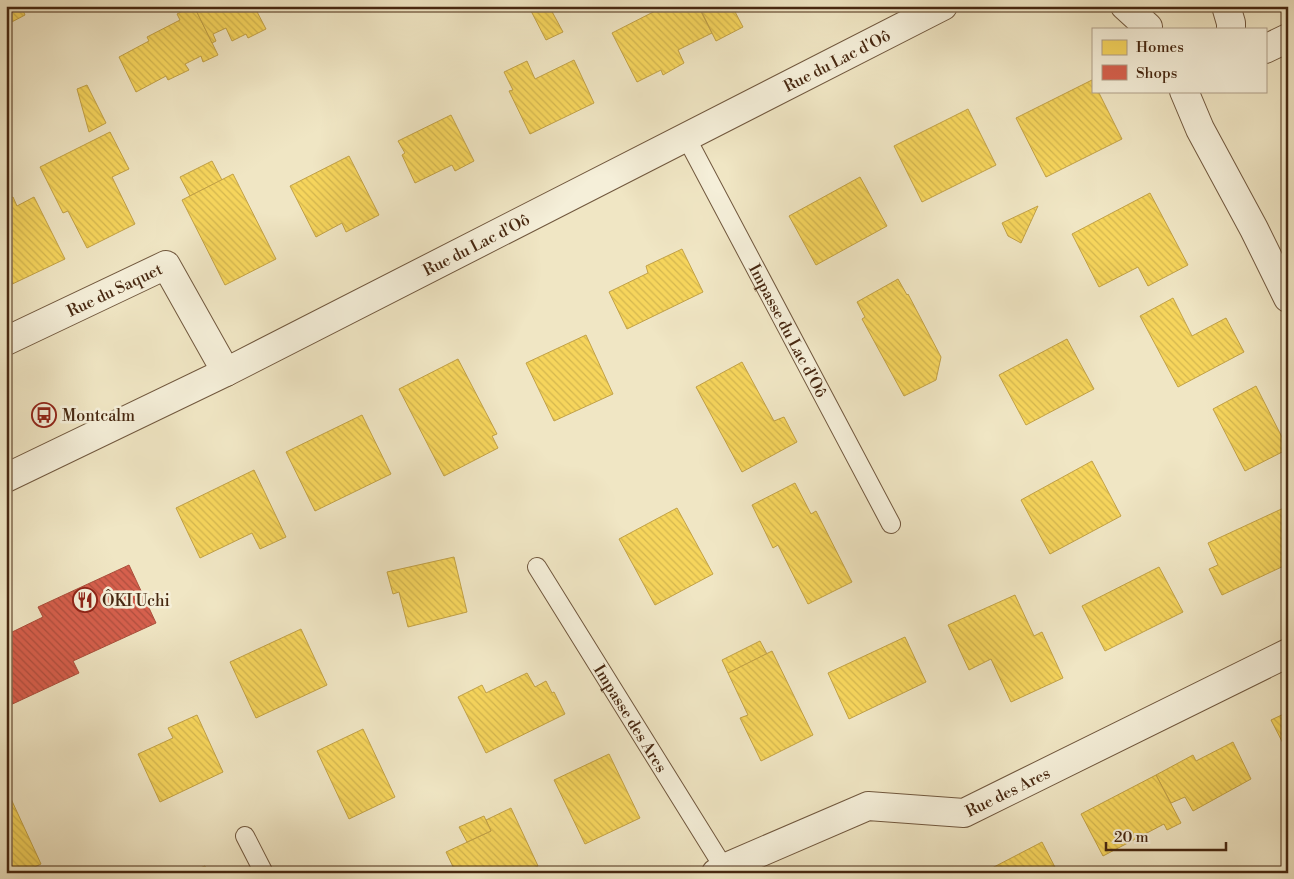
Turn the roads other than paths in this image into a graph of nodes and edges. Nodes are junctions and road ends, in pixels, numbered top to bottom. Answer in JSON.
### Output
{"nodes":[{"id":1,"x":943,"y":6,"type":"edge"},
{"id":2,"x":1125,"y":6,"type":"edge"},
{"id":3,"x":1226,"y":6,"type":"edge"},
{"id":4,"x":1150,"y":21,"type":"edge"},
{"id":5,"x":1230,"y":28,"type":"edge"},
{"id":6,"x":1288,"y":38,"type":"edge"},
{"id":7,"x":1266,"y":49,"type":"edge"},
{"id":8,"x":1184,"y":92,"type":"edge"},
{"id":9,"x":1204,"y":92,"type":"edge"},
{"id":10,"x":1200,"y":129,"type":"junction"},
{"id":11,"x":686,"y":137,"type":"junction"},
{"id":12,"x":1288,"y":298,"type":"edge"},
{"id":13,"x":6,"y":341,"type":"edge"},
{"id":14,"x":226,"y":372,"type":"junction"},
{"id":15,"x":6,"y":478,"type":"edge"},
{"id":16,"x":891,"y":524,"type":"dead end"},
{"id":17,"x":537,"y":567,"type":"dead end"},
{"id":18,"x":1288,"y":653,"type":"edge"},
{"id":19,"x":245,"y":836,"type":"dead end"},
{"id":20,"x":720,"y":870,"type":"edge"},
{"id":21,"x":264,"y":873,"type":"edge"}],
"edges":[{"from":1,"to":11,"type":"street","name":"Rue du Lac d'Oô"},
{"from":2,"to":4,"type":"street"},
{"from":3,"to":5,"type":"street"},
{"from":6,"to":7,"type":"street"},
{"from":8,"to":10,"type":"street"},
{"from":9,"to":10,"type":"street"},
{"from":10,"to":12,"type":"street"},
{"from":11,"to":14,"type":"street","name":"Rue du Lac d'Oô"},
{"from":11,"to":16,"type":"lane","name":"Impasse du Lac d'Oô"},
{"from":13,"to":14,"type":"street","name":"Rue du Saquet"},
{"from":14,"to":15,"type":"street","name":"Rue du Lac d'Oô"},
{"from":17,"to":20,"type":"lane","name":"Impasse des Ares"},
{"from":18,"to":20,"type":"street","name":"Rue des Ares"},
{"from":19,"to":21,"type":"lane"}]}
